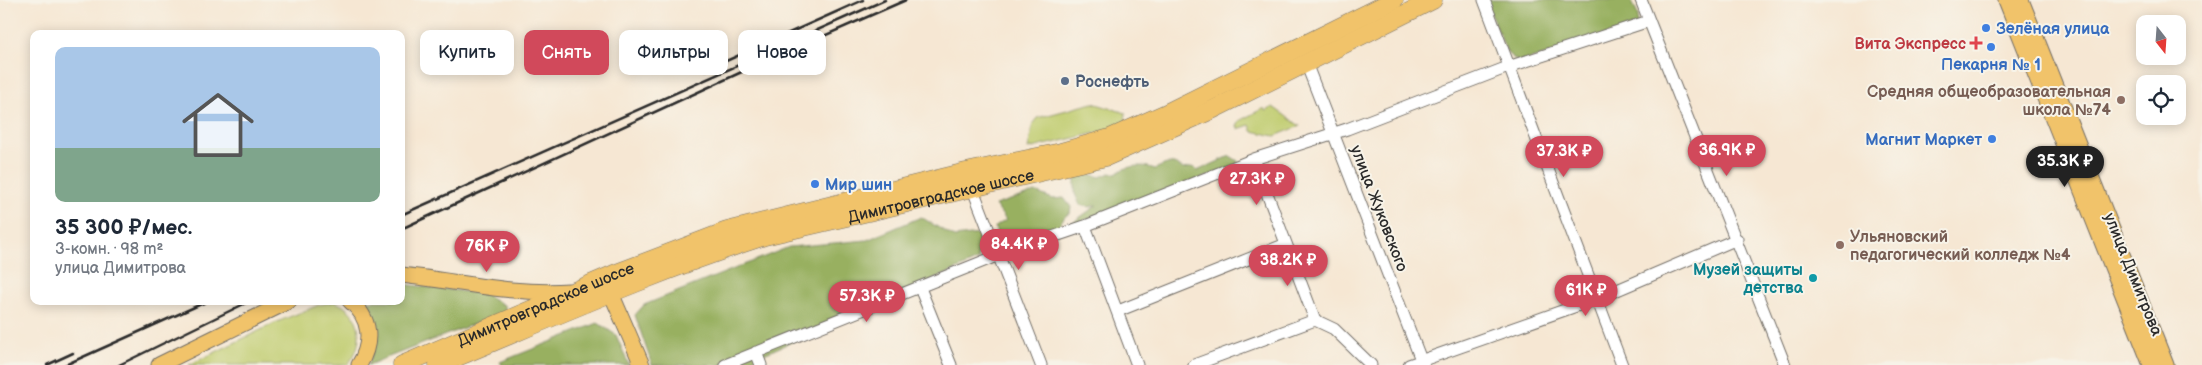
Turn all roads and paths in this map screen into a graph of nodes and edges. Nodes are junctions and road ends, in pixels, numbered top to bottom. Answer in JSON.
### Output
{"nodes":[{"id":1,"x":1394,"y":0,"type":"edge"},
{"id":2,"x":1433,"y":0,"type":"edge"},
{"id":3,"x":1484,"y":0,"type":"edge"},
{"id":4,"x":1642,"y":0,"type":"edge"},
{"id":5,"x":2006,"y":0,"type":"edge"},
{"id":6,"x":2022,"y":0,"type":"edge"},
{"id":7,"x":1649,"y":21,"type":"junction"},
{"id":8,"x":1299,"y":47,"type":"junction"},
{"id":9,"x":1306,"y":63,"type":"junction"},
{"id":10,"x":1508,"y":67,"type":"junction"},
{"id":11,"x":1333,"y":133,"type":"junction"},
{"id":12,"x":1254,"y":159,"type":"junction"},
{"id":13,"x":972,"y":187,"type":"junction"},
{"id":14,"x":2097,"y":210,"type":"junction"},
{"id":15,"x":1085,"y":226,"type":"junction"},
{"id":16,"x":1737,"y":240,"type":"junction"},
{"id":17,"x":1286,"y":244,"type":"junction"},
{"id":18,"x":999,"y":255,"type":"junction"},
{"id":19,"x":405,"y":276,"type":"edge"},
{"id":20,"x":608,"y":285,"type":"junction"},
{"id":21,"x":920,"y":288,"type":"junction"},
{"id":22,"x":575,"y":291,"type":"junction"},
{"id":23,"x":1596,"y":299,"type":"junction"},
{"id":24,"x":281,"y":305,"type":"edge"},
{"id":25,"x":354,"y":305,"type":"edge"},
{"id":26,"x":1118,"y":311,"type":"junction"},
{"id":27,"x":1315,"y":320,"type":"junction"},
{"id":28,"x":756,"y":352,"type":"junction"},
{"id":29,"x":1422,"y":363,"type":"edge"},
{"id":30,"x":159,"y":365,"type":"edge"},
{"id":31,"x":359,"y":365,"type":"edge"},
{"id":32,"x":402,"y":365,"type":"edge"},
{"id":33,"x":438,"y":365,"type":"edge"},
{"id":34,"x":642,"y":365,"type":"edge"},
{"id":35,"x":725,"y":365,"type":"edge"},
{"id":36,"x":762,"y":365,"type":"edge"},
{"id":37,"x":951,"y":365,"type":"edge"},
{"id":38,"x":1041,"y":365,"type":"edge"},
{"id":39,"x":1138,"y":365,"type":"edge"},
{"id":40,"x":1194,"y":365,"type":"edge"},
{"id":41,"x":1371,"y":365,"type":"edge"},
{"id":42,"x":1409,"y":365,"type":"edge"},
{"id":43,"x":1622,"y":365,"type":"edge"},
{"id":44,"x":1785,"y":365,"type":"edge"},
{"id":45,"x":2151,"y":365,"type":"edge"},
{"id":46,"x":2166,"y":365,"type":"edge"}],
"edges":[{"from":1,"to":8,"type":"highway","name":"Димитровградское шоссе"},
{"from":2,"to":9,"type":"highway","name":"Димитровградское шоссе"},
{"from":3,"to":10,"type":"street"},
{"from":4,"to":7,"type":"street"},
{"from":5,"to":14,"type":"main road","name":"улица Димитрова"},
{"from":6,"to":14,"type":"main road","name":"улица Димитрова"},
{"from":7,"to":10,"type":"street"},
{"from":7,"to":16,"type":"street"},
{"from":8,"to":9,"type":"highway"},
{"from":8,"to":20,"type":"highway","name":"Димитровградское шоссе"},
{"from":9,"to":11,"type":"street","name":"улица Жуковского"},
{"from":9,"to":13,"type":"highway","name":"Димитровградское шоссе"},
{"from":10,"to":11,"type":"street"},
{"from":10,"to":23,"type":"street"},
{"from":11,"to":12,"type":"street"},
{"from":11,"to":29,"type":"street","name":"улица Жуковского"},
{"from":12,"to":15,"type":"street"},
{"from":12,"to":17,"type":"street"},
{"from":13,"to":18,"type":"street"},
{"from":13,"to":20,"type":"highway","name":"Димитровградское шоссе"},
{"from":14,"to":45,"type":"main road","name":"улица Димитрова"},
{"from":14,"to":46,"type":"main road","name":"улица Димитрова"},
{"from":15,"to":18,"type":"street"},
{"from":15,"to":26,"type":"street"},
{"from":16,"to":23,"type":"street"},
{"from":16,"to":44,"type":"street"},
{"from":17,"to":26,"type":"street"},
{"from":17,"to":27,"type":"street"},
{"from":18,"to":21,"type":"street"},
{"from":18,"to":38,"type":"street"},
{"from":19,"to":22,"type":"main road"},
{"from":20,"to":22,"type":"highway","name":"Димитровградское шоссе"},
{"from":20,"to":33,"type":"highway","name":"Димитровградское шоссе"},
{"from":20,"to":34,"type":"main road"},
{"from":21,"to":28,"type":"street"},
{"from":21,"to":37,"type":"street"},
{"from":22,"to":32,"type":"highway","name":"Димитровградское шоссе"},
{"from":23,"to":29,"type":"street"},
{"from":23,"to":43,"type":"street"},
{"from":24,"to":30,"type":"main road"},
{"from":25,"to":31,"type":"main road"},
{"from":26,"to":39,"type":"street"},
{"from":27,"to":40,"type":"street"},
{"from":27,"to":41,"type":"street"},
{"from":28,"to":35,"type":"street"},
{"from":28,"to":36,"type":"street"},
{"from":29,"to":42,"type":"street"}]}
